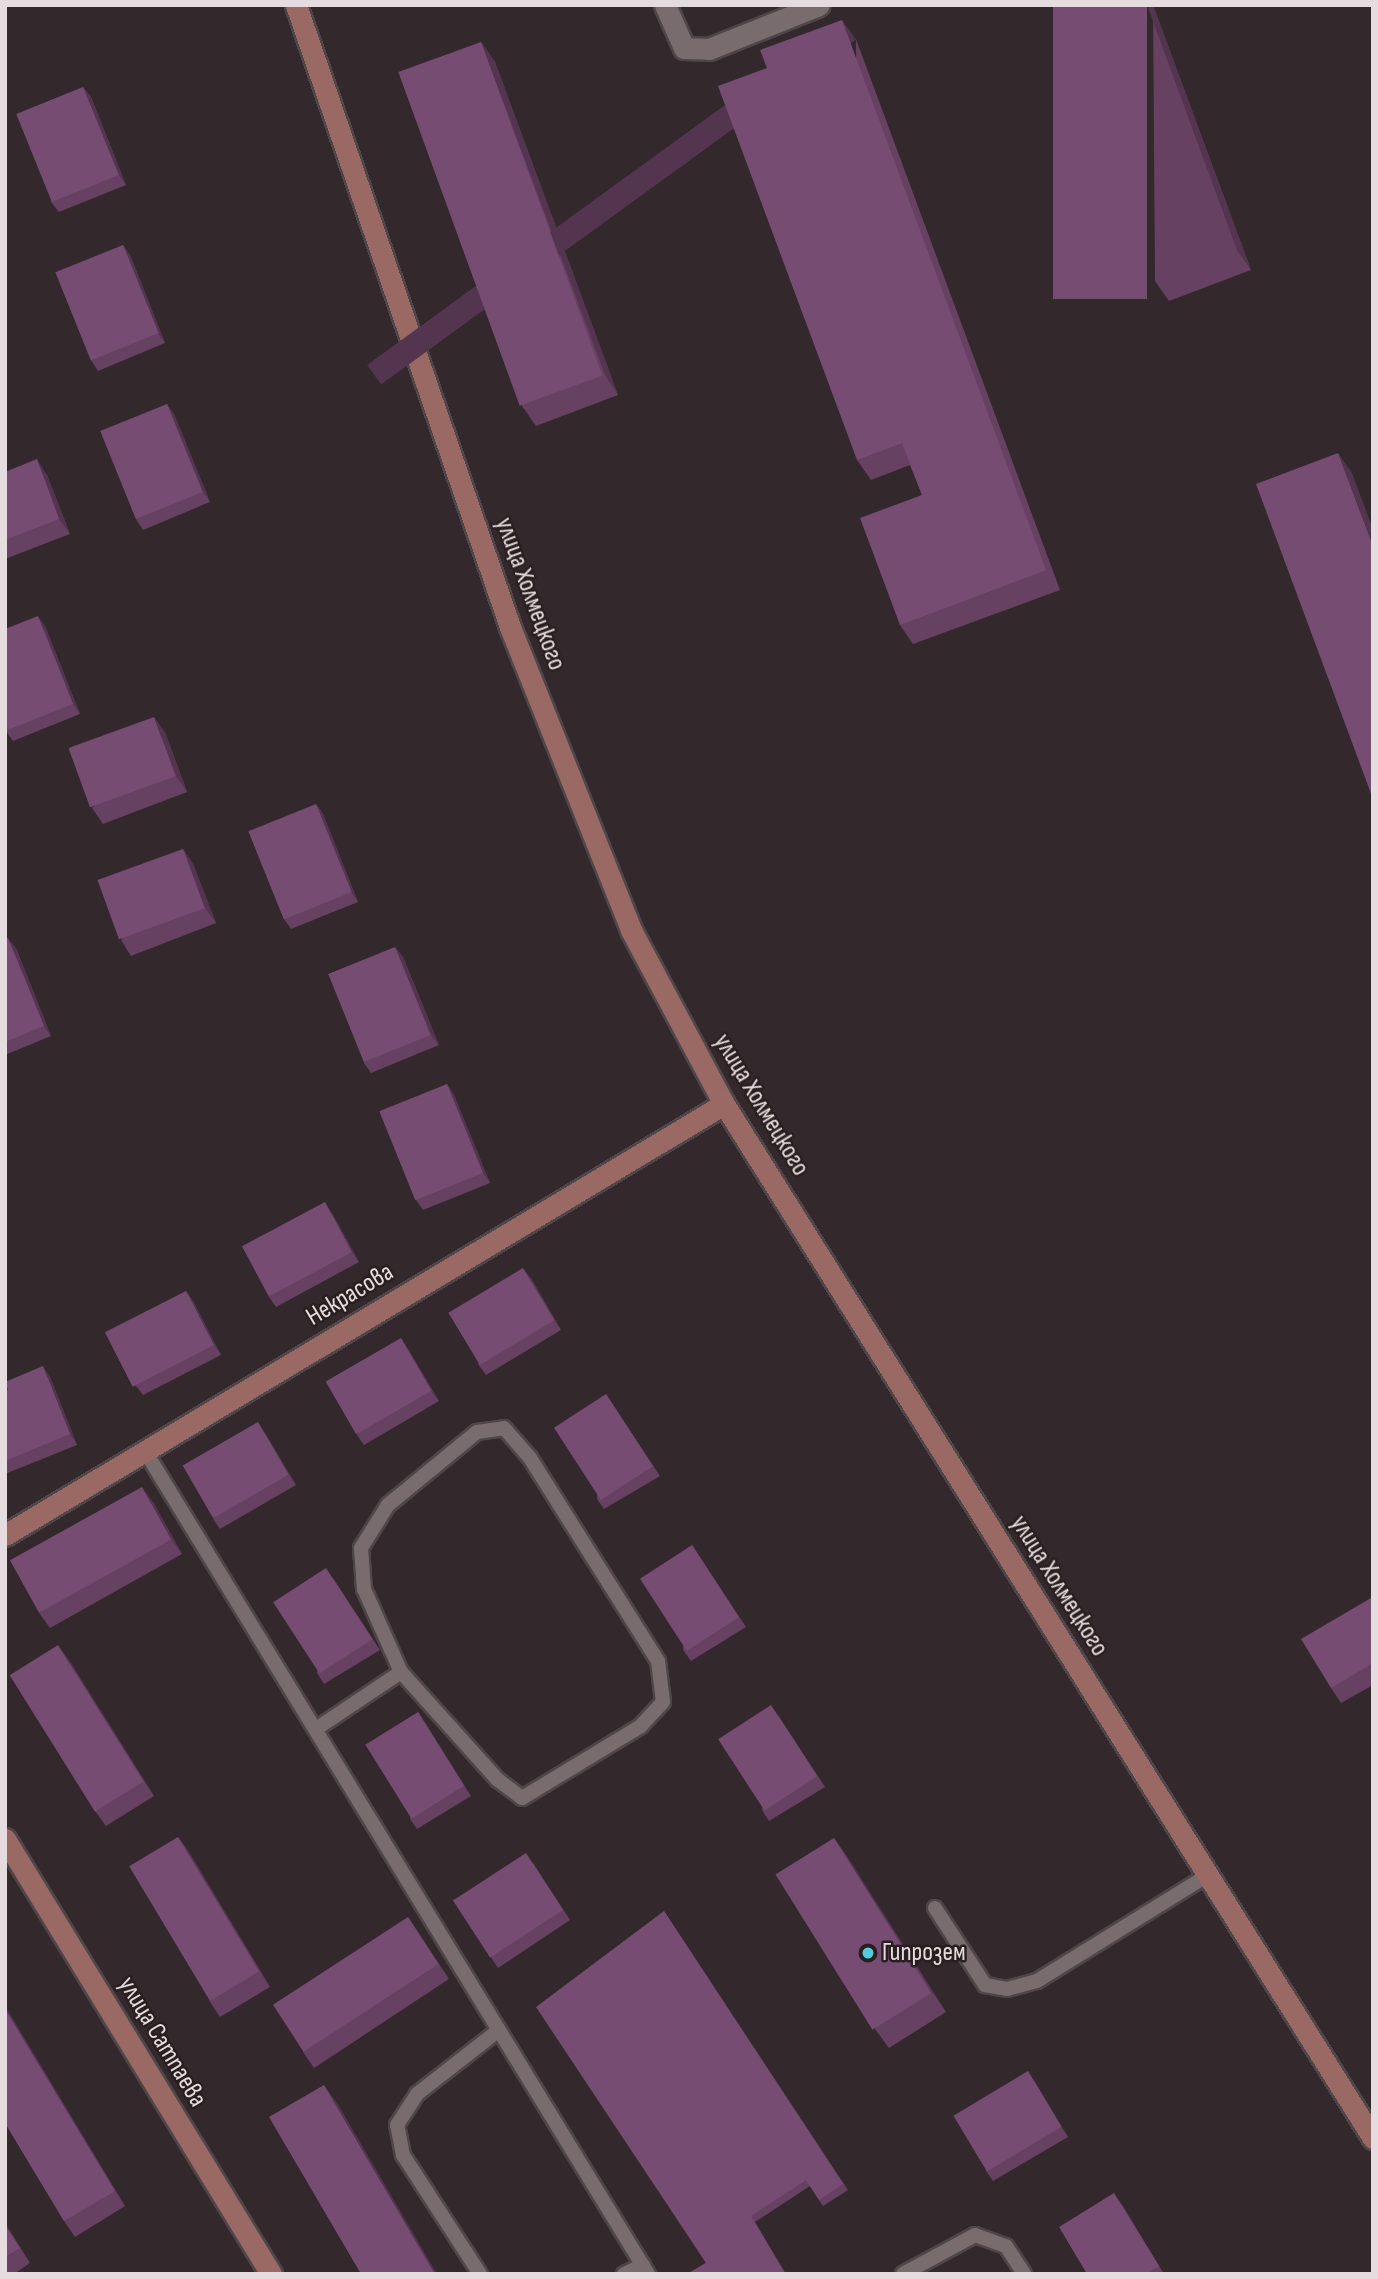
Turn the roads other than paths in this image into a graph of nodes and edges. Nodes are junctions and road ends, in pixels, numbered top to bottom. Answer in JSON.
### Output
{"nodes":[{"id":1,"x":296,"y":5,"type":"edge"},
{"id":2,"x":665,"y":5,"type":"edge"},
{"id":3,"x":818,"y":5,"type":"edge"},
{"id":4,"x":723,"y":1104,"type":"junction"},
{"id":5,"x":145,"y":1451,"type":"junction"},
{"id":6,"x":5,"y":1535,"type":"edge"},
{"id":7,"x":401,"y":1672,"type":"junction"},
{"id":8,"x":316,"y":1730,"type":"junction"},
{"id":9,"x":5,"y":1839,"type":"edge"},
{"id":10,"x":1208,"y":1875,"type":"junction"},
{"id":11,"x":935,"y":1908,"type":"dead end"},
{"id":12,"x":499,"y":2030,"type":"junction"},
{"id":13,"x":1373,"y":2138,"type":"edge"},
{"id":14,"x":645,"y":2270,"type":"edge"},
{"id":15,"x":271,"y":2274,"type":"edge"},
{"id":16,"x":480,"y":2274,"type":"edge"},
{"id":17,"x":624,"y":2274,"type":"edge"},
{"id":18,"x":903,"y":2274,"type":"edge"},
{"id":19,"x":1024,"y":2274,"type":"edge"}],
"edges":[{"from":1,"to":4,"type":"street","name":"улица Холмецкого"},
{"from":2,"to":3,"type":"street"},
{"from":4,"to":5,"type":"street","name":"Некрасова"},
{"from":4,"to":10,"type":"street","name":"улица Холмецкого"},
{"from":5,"to":6,"type":"street","name":"Некрасова"},
{"from":5,"to":8,"type":"lane"},
{"from":7,"to":7,"type":"lane"},
{"from":7,"to":8,"type":"lane"},
{"from":8,"to":12,"type":"lane"},
{"from":9,"to":15,"type":"street","name":"улица Сатпаева"},
{"from":10,"to":11,"type":"lane"},
{"from":10,"to":13,"type":"street","name":"улица Холмецкого"},
{"from":12,"to":14,"type":"lane"},
{"from":12,"to":16,"type":"lane"},
{"from":14,"to":17,"type":"lane"},
{"from":18,"to":19,"type":"lane"}]}
